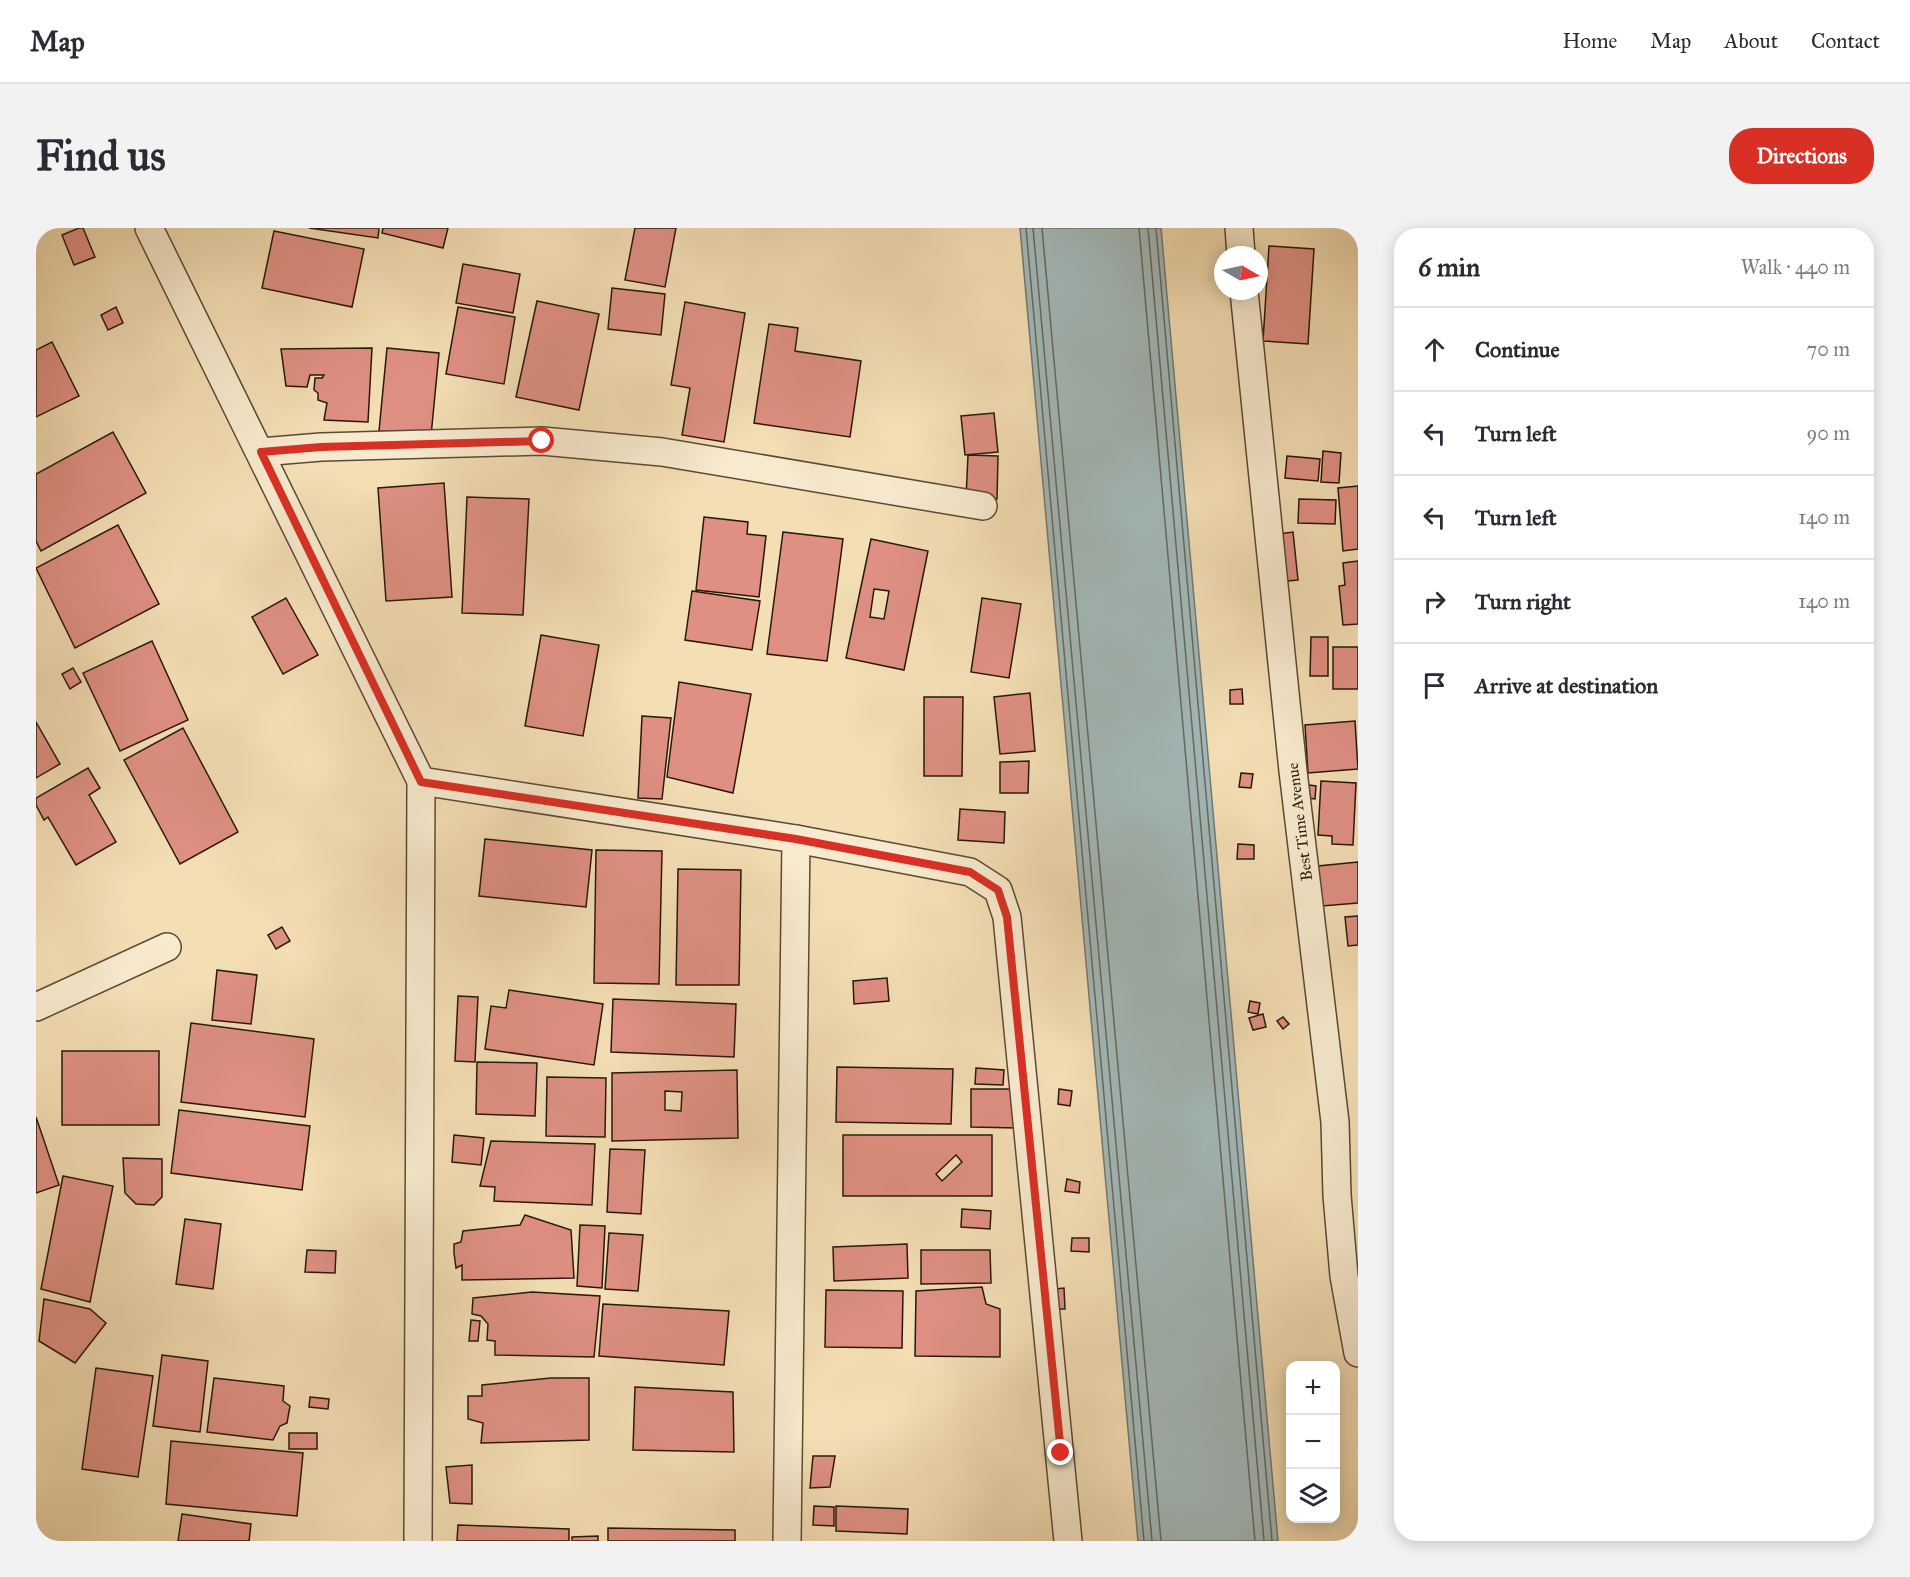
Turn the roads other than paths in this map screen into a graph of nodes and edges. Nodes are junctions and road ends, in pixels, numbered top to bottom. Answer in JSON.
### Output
{"nodes":[{"id":1,"x":149,"y":228,"type":"edge"},
{"id":2,"x":1239,"y":228,"type":"edge"},
{"id":3,"x":1240,"y":246,"type":"edge"},
{"id":4,"x":1245,"y":300,"type":"edge"},
{"id":5,"x":261,"y":452,"type":"junction"},
{"id":6,"x":983,"y":506,"type":"dead end"},
{"id":7,"x":421,"y":782,"type":"junction"},
{"id":8,"x":796,"y":839,"type":"junction"},
{"id":9,"x":167,"y":947,"type":"dead end"},
{"id":10,"x":36,"y":1006,"type":"edge"},
{"id":11,"x":1358,"y":1353,"type":"edge"},
{"id":12,"x":418,"y":1541,"type":"edge"},
{"id":13,"x":788,"y":1541,"type":"edge"},
{"id":14,"x":1068,"y":1541,"type":"edge"}],
"edges":[{"from":1,"to":5,"type":"street"},
{"from":2,"to":3,"type":"street"},
{"from":4,"to":11,"type":"street","name":"Best Time Avenue"},
{"from":5,"to":6,"type":"street"},
{"from":5,"to":7,"type":"street"},
{"from":7,"to":8,"type":"street"},
{"from":7,"to":12,"type":"street"},
{"from":8,"to":13,"type":"street"},
{"from":8,"to":14,"type":"street"},
{"from":9,"to":10,"type":"street"}]}
